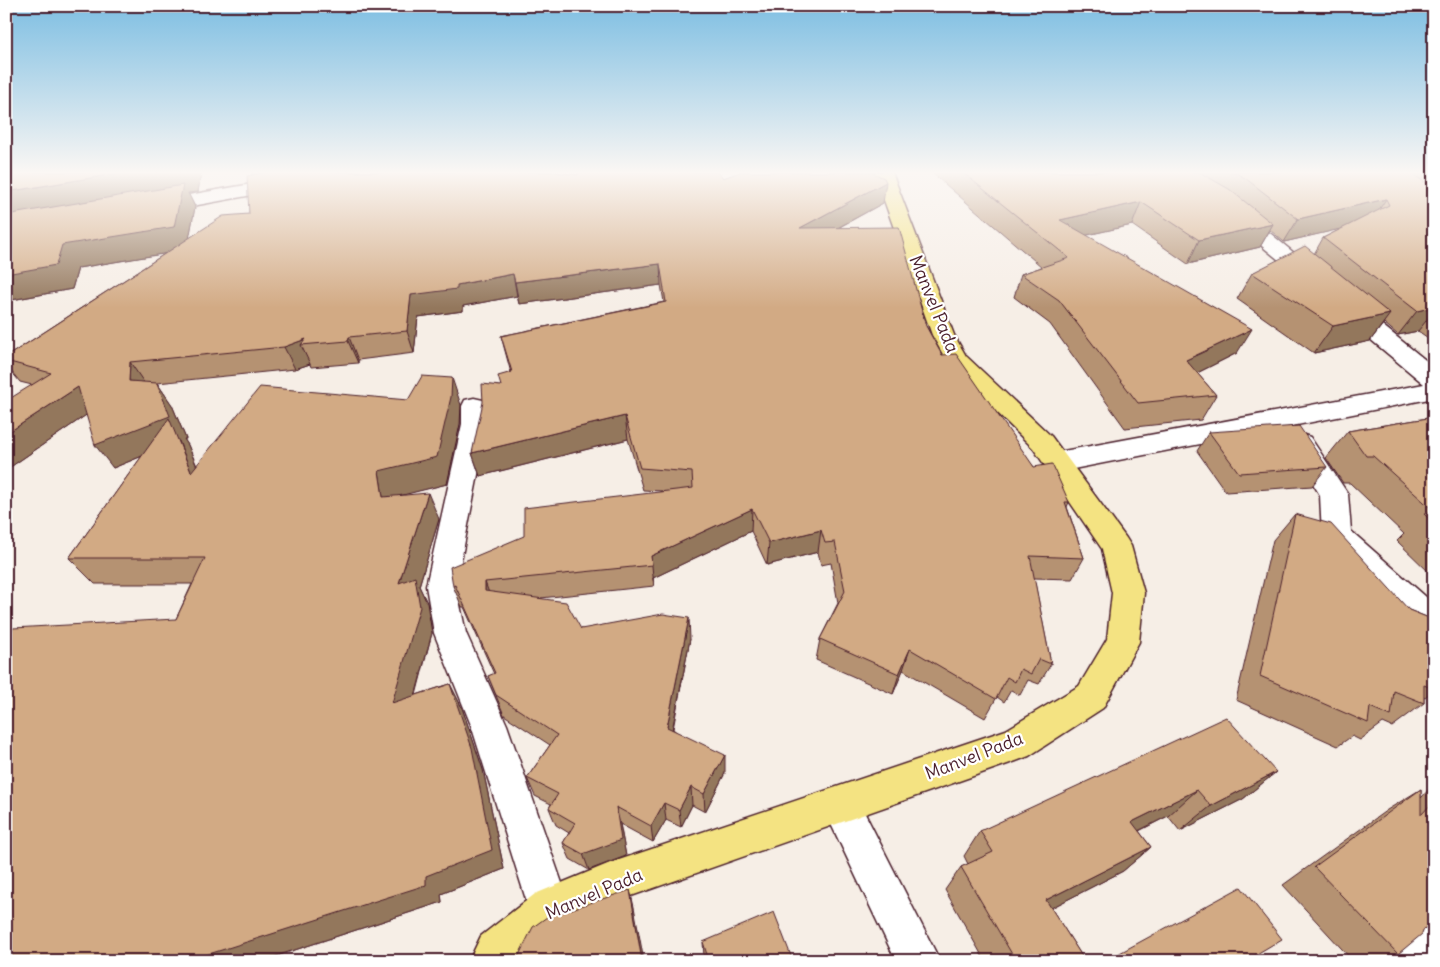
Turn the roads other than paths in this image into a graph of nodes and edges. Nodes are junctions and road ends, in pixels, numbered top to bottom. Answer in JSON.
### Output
{"nodes":[{"id":1,"x":899,"y":217,"type":"edge"},
{"id":2,"x":1239,"y":217,"type":"edge"},
{"id":3,"x":1434,"y":380,"type":"edge"},
{"id":4,"x":1434,"y":390,"type":"edge"},
{"id":5,"x":474,"y":406,"type":"dead end"},
{"id":6,"x":1285,"y":420,"type":"junction"},
{"id":7,"x":1058,"y":462,"type":"junction"},
{"id":8,"x":1434,"y":624,"type":"edge"},
{"id":9,"x":841,"y":804,"type":"junction"},
{"id":10,"x":550,"y":909,"type":"junction"},
{"id":11,"x":1434,"y":937,"type":"edge"},
{"id":12,"x":490,"y":961,"type":"edge"},
{"id":13,"x":919,"y":961,"type":"edge"},
{"id":14,"x":1402,"y":961,"type":"edge"}],
"edges":[{"from":1,"to":7,"type":"main road","name":"Manvel Pada"},
{"from":2,"to":3,"type":"street"},
{"from":4,"to":6,"type":"street"},
{"from":5,"to":10,"type":"street"},
{"from":6,"to":7,"type":"street"},
{"from":6,"to":8,"type":"street"},
{"from":7,"to":9,"type":"main road","name":"Manvel Pada"},
{"from":9,"to":10,"type":"main road","name":"Manvel Pada"},
{"from":9,"to":13,"type":"street"},
{"from":10,"to":12,"type":"main road","name":"Manvel Pada"},
{"from":11,"to":14,"type":"street"}]}
